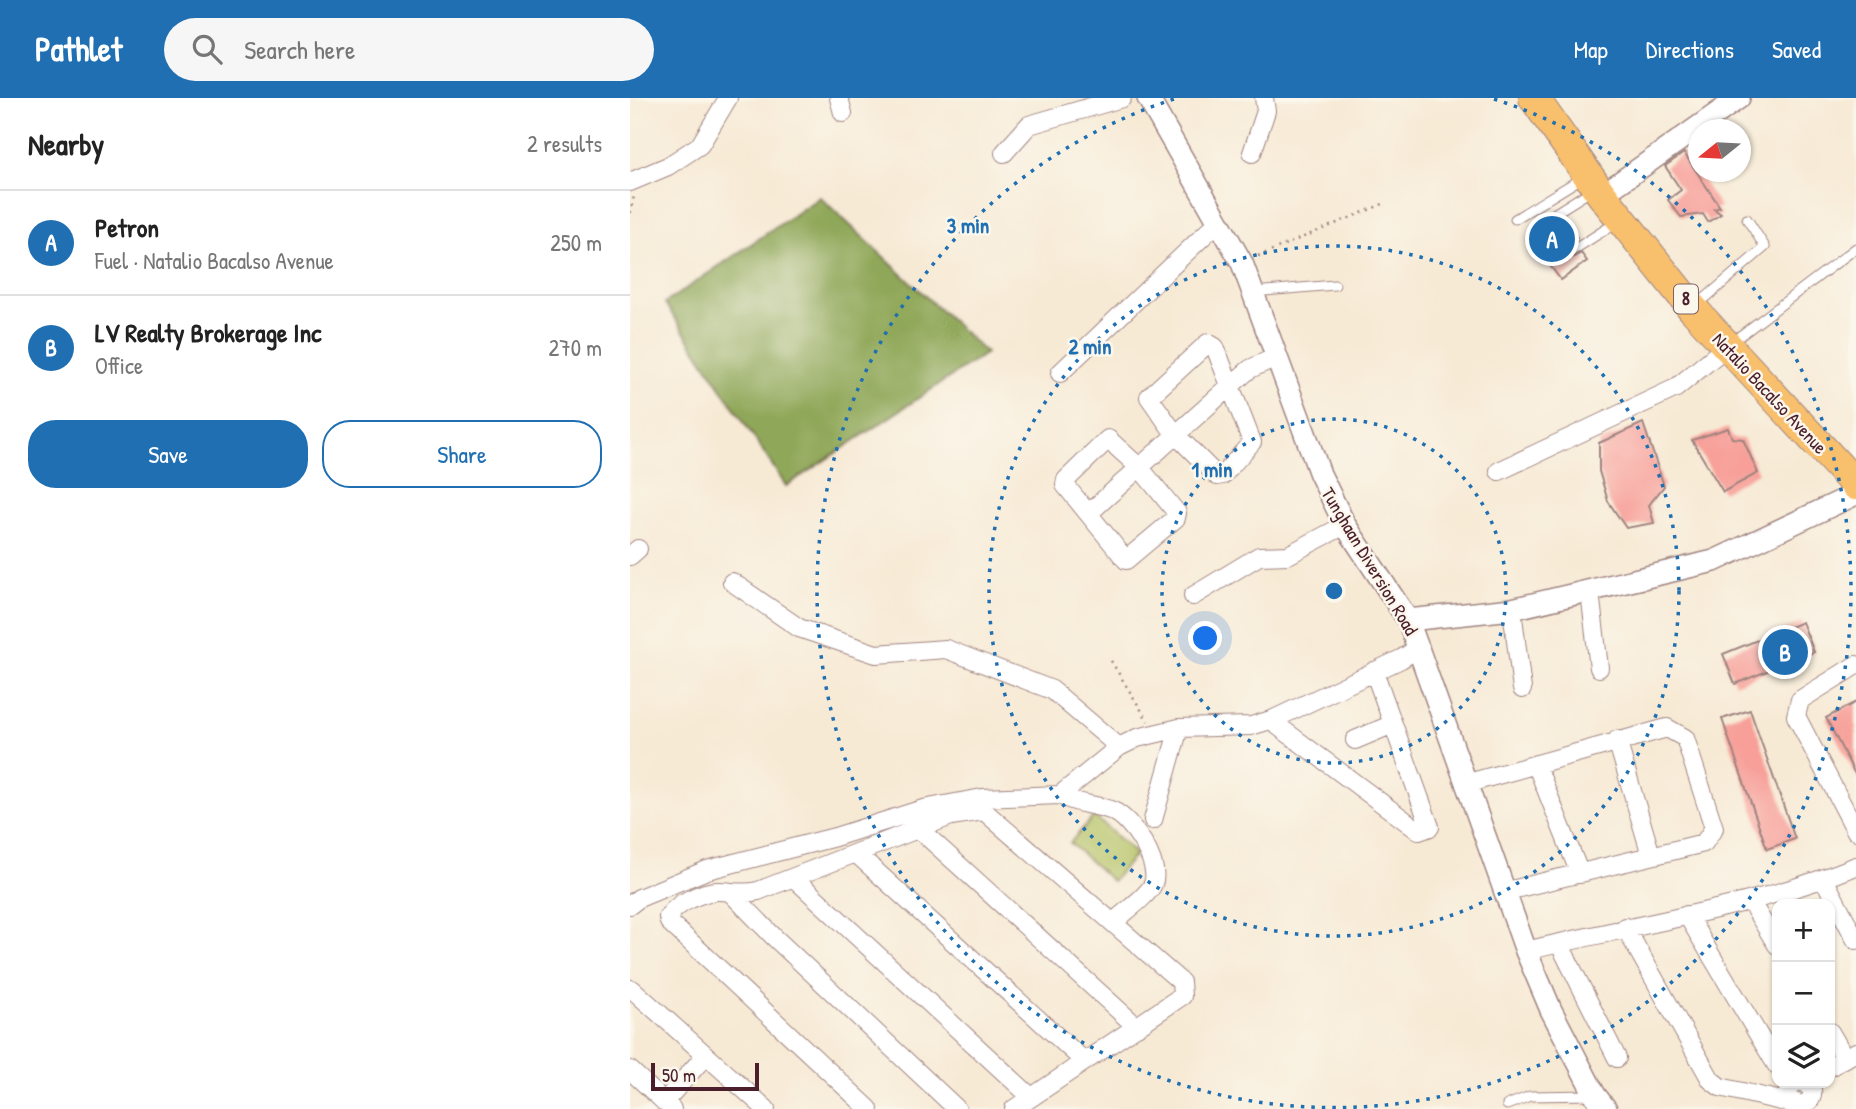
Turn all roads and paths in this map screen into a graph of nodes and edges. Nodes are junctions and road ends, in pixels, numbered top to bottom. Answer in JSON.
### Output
{"nodes":[{"id":1,"x":728,"y":98,"type":"edge"},
{"id":2,"x":1122,"y":98,"type":"edge"},
{"id":3,"x":1148,"y":98,"type":"edge"},
{"id":4,"x":1264,"y":98,"type":"edge"},
{"id":5,"x":1739,"y":98,"type":"edge"},
{"id":6,"x":1542,"y":104,"type":"edge"},
{"id":7,"x":1252,"y":152,"type":"dead end"},
{"id":8,"x":1004,"y":153,"type":"dead end"},
{"id":9,"x":630,"y":182,"type":"edge"},
{"id":10,"x":1596,"y":185,"type":"junction"},
{"id":11,"x":1383,"y":204,"type":"dead end"},
{"id":12,"x":1515,"y":219,"type":"dead end"},
{"id":13,"x":1621,"y":219,"type":"junction"},
{"id":14,"x":1748,"y":219,"type":"dead end"},
{"id":15,"x":1218,"y":222,"type":"junction"},
{"id":16,"x":1545,"y":228,"type":"dead end"},
{"id":17,"x":1856,"y":248,"type":"edge"},
{"id":18,"x":1559,"y":250,"type":"dead end"},
{"id":19,"x":1242,"y":263,"type":"junction"},
{"id":20,"x":1335,"y":285,"type":"dead end"},
{"id":21,"x":1253,"y":292,"type":"junction"},
{"id":22,"x":1693,"y":309,"type":"junction"},
{"id":23,"x":1727,"y":346,"type":"junction"},
{"id":24,"x":1276,"y":357,"type":"junction"},
{"id":25,"x":1060,"y":373,"type":"dead end"},
{"id":26,"x":1230,"y":386,"type":"junction"},
{"id":27,"x":1175,"y":434,"type":"junction"},
{"id":28,"x":1140,"y":468,"type":"junction"},
{"id":29,"x":1499,"y":471,"type":"dead end"},
{"id":30,"x":1856,"y":485,"type":"edge"},
{"id":31,"x":1856,"y":494,"type":"edge"},
{"id":32,"x":1089,"y":513,"type":"junction"},
{"id":33,"x":1345,"y":525,"type":"junction"},
{"id":34,"x":732,"y":582,"type":"dead end"},
{"id":35,"x":1590,"y":592,"type":"junction"},
{"id":36,"x":1193,"y":596,"type":"dead end"},
{"id":37,"x":1512,"y":609,"type":"junction"},
{"id":38,"x":1408,"y":620,"type":"junction"},
{"id":39,"x":1420,"y":647,"type":"junction"},
{"id":40,"x":1111,"y":661,"type":"dead end"},
{"id":41,"x":1856,"y":665,"type":"edge"},
{"id":42,"x":1600,"y":668,"type":"dead end"},
{"id":43,"x":1374,"y":671,"type":"junction"},
{"id":44,"x":1522,"y":689,"type":"dead end"},
{"id":45,"x":1274,"y":719,"type":"junction"},
{"id":46,"x":1393,"y":724,"type":"junction"},
{"id":47,"x":1179,"y":728,"type":"junction"},
{"id":48,"x":1155,"y":733,"type":"junction"},
{"id":49,"x":1355,"y":740,"type":"dead end"},
{"id":50,"x":1617,"y":740,"type":"junction"},
{"id":51,"x":1119,"y":747,"type":"junction"},
{"id":52,"x":1536,"y":764,"type":"junction"},
{"id":53,"x":1465,"y":784,"type":"junction"},
{"id":54,"x":1060,"y":795,"type":"junction"},
{"id":55,"x":1153,"y":820,"type":"dead end"},
{"id":56,"x":919,"y":829,"type":"junction"},
{"id":57,"x":1856,"y":831,"type":"edge"},
{"id":58,"x":858,"y":855,"type":"junction"},
{"id":59,"x":1651,"y":855,"type":"junction"},
{"id":60,"x":1856,"y":866,"type":"edge"},
{"id":61,"x":1580,"y":874,"type":"junction"},
{"id":62,"x":794,"y":877,"type":"junction"},
{"id":63,"x":1824,"y":880,"type":"junction"},
{"id":64,"x":1507,"y":891,"type":"junction"},
{"id":65,"x":730,"y":892,"type":"junction"},
{"id":66,"x":1750,"y":901,"type":"junction"},
{"id":67,"x":630,"y":905,"type":"edge"},
{"id":68,"x":1687,"y":915,"type":"junction"},
{"id":69,"x":1114,"y":922,"type":"junction"},
{"id":70,"x":1625,"y":927,"type":"junction"},
{"id":71,"x":1772,"y":937,"type":"edge"},
{"id":72,"x":1856,"y":940,"type":"edge"},
{"id":73,"x":1560,"y":944,"type":"junction"},
{"id":74,"x":1525,"y":951,"type":"junction"},
{"id":75,"x":632,"y":989,"type":"dead end"},
{"id":76,"x":1137,"y":1027,"type":"junction"},
{"id":77,"x":1835,"y":1042,"type":"edge"},
{"id":78,"x":705,"y":1056,"type":"junction"},
{"id":79,"x":1617,"y":1058,"type":"dead end"},
{"id":80,"x":1772,"y":1058,"type":"edge"},
{"id":81,"x":1844,"y":1059,"type":"edge"},
{"id":82,"x":1084,"y":1061,"type":"junction"},
{"id":83,"x":630,"y":1070,"type":"edge"},
{"id":84,"x":1772,"y":1087,"type":"edge"},
{"id":85,"x":1031,"y":1097,"type":"junction"},
{"id":86,"x":1601,"y":1102,"type":"edge"},
{"id":87,"x":668,"y":1105,"type":"edge"},
{"id":88,"x":1507,"y":1105,"type":"dead end"},
{"id":89,"x":766,"y":1109,"type":"edge"},
{"id":90,"x":869,"y":1109,"type":"edge"},
{"id":91,"x":957,"y":1109,"type":"edge"},
{"id":92,"x":1014,"y":1109,"type":"edge"}],
"edges":[{"from":1,"to":9,"type":"street"},
{"from":2,"to":8,"type":"street"},
{"from":3,"to":15,"type":"street","name":"Tunghaan Diversion Road"},
{"from":4,"to":7,"type":"street"},
{"from":5,"to":10,"type":"street"},
{"from":6,"to":10,"type":"highway","name":"Natalio Bacalso Avenue","number":"8"},
{"from":10,"to":12,"type":"lane"},
{"from":10,"to":13,"type":"highway","name":"Natalio Bacalso Avenue","number":"8"},
{"from":10,"to":16,"type":"lane"},
{"from":11,"to":19,"type":"path"},
{"from":13,"to":18,"type":"lane"},
{"from":13,"to":22,"type":"highway","name":"Natalio Bacalso Avenue","number":"8"},
{"from":14,"to":22,"type":"lane"},
{"from":15,"to":19,"type":"street","name":"Tunghaan Diversion Road"},
{"from":15,"to":25,"type":"street"},
{"from":17,"to":23,"type":"lane"},
{"from":19,"to":21,"type":"street","name":"Tunghaan Diversion Road"},
{"from":20,"to":21,"type":"lane"},
{"from":21,"to":24,"type":"street","name":"Tunghaan Diversion Road"},
{"from":22,"to":23,"type":"highway","name":"Natalio Bacalso Avenue","number":"8"},
{"from":23,"to":29,"type":"street"},
{"from":23,"to":30,"type":"highway","name":"Natalio Bacalso Avenue","number":"8"},
{"from":24,"to":26,"type":"street"},
{"from":24,"to":33,"type":"street","name":"Tunghaan Diversion Road"},
{"from":26,"to":27,"type":"street"},
{"from":26,"to":27,"type":"street"},
{"from":26,"to":27,"type":"street"},
{"from":27,"to":28,"type":"street"},
{"from":28,"to":32,"type":"street"},
{"from":28,"to":32,"type":"street"},
{"from":28,"to":32,"type":"street"},
{"from":31,"to":35,"type":"street"},
{"from":33,"to":36,"type":"street"},
{"from":33,"to":38,"type":"street","name":"Tunghaan Diversion Road"},
{"from":34,"to":51,"type":"street"},
{"from":35,"to":37,"type":"street"},
{"from":35,"to":42,"type":"street"},
{"from":37,"to":38,"type":"street"},
{"from":37,"to":44,"type":"street"},
{"from":38,"to":39,"type":"street","name":"Tunghaan Diversion Road"},
{"from":39,"to":43,"type":"street"},
{"from":39,"to":53,"type":"street","name":"Tunghaan Diversion Road"},
{"from":40,"to":48,"type":"path"},
{"from":41,"to":57,"type":"street"},
{"from":43,"to":45,"type":"street"},
{"from":43,"to":46,"type":"street"},
{"from":45,"to":46,"type":"street"},
{"from":45,"to":47,"type":"street"},
{"from":46,"to":49,"type":"street"},
{"from":47,"to":48,"type":"street"},
{"from":47,"to":55,"type":"street"},
{"from":48,"to":51,"type":"street"},
{"from":50,"to":52,"type":"street"},
{"from":50,"to":59,"type":"street"},
{"from":50,"to":59,"type":"street"},
{"from":51,"to":54,"type":"street"},
{"from":52,"to":53,"type":"street"},
{"from":52,"to":61,"type":"street"},
{"from":53,"to":64,"type":"street","name":"Tunghaan Diversion Road"},
{"from":54,"to":67,"type":"street"},
{"from":54,"to":69,"type":"street"},
{"from":56,"to":58,"type":"street"},
{"from":56,"to":69,"type":"street"},
{"from":56,"to":76,"type":"street"},
{"from":58,"to":62,"type":"street"},
{"from":58,"to":82,"type":"street"},
{"from":59,"to":61,"type":"street"},
{"from":60,"to":63,"type":"street"},
{"from":61,"to":64,"type":"street"},
{"from":62,"to":65,"type":"street"},
{"from":62,"to":85,"type":"street"},
{"from":63,"to":66,"type":"street"},
{"from":63,"to":72,"type":"street"},
{"from":64,"to":74,"type":"street","name":"Tunghaan Diversion Road"},
{"from":65,"to":90,"type":"street"},
{"from":65,"to":91,"type":"street"},
{"from":66,"to":68,"type":"street"},
{"from":66,"to":71,"type":"street"},
{"from":68,"to":70,"type":"street"},
{"from":68,"to":80,"type":"street"},
{"from":69,"to":76,"type":"street"},
{"from":70,"to":73,"type":"street"},
{"from":70,"to":84,"type":"street"},
{"from":73,"to":74,"type":"street"},
{"from":73,"to":79,"type":"street"},
{"from":74,"to":86,"type":"street","name":"Tunghaan Diversion Road"},
{"from":75,"to":78,"type":"street"},
{"from":76,"to":82,"type":"street"},
{"from":77,"to":81,"type":"street"},
{"from":78,"to":87,"type":"street"},
{"from":78,"to":89,"type":"street"},
{"from":82,"to":85,"type":"street"},
{"from":83,"to":87,"type":"street"},
{"from":85,"to":92,"type":"street"},
{"from":86,"to":88,"type":"lane"}]}
